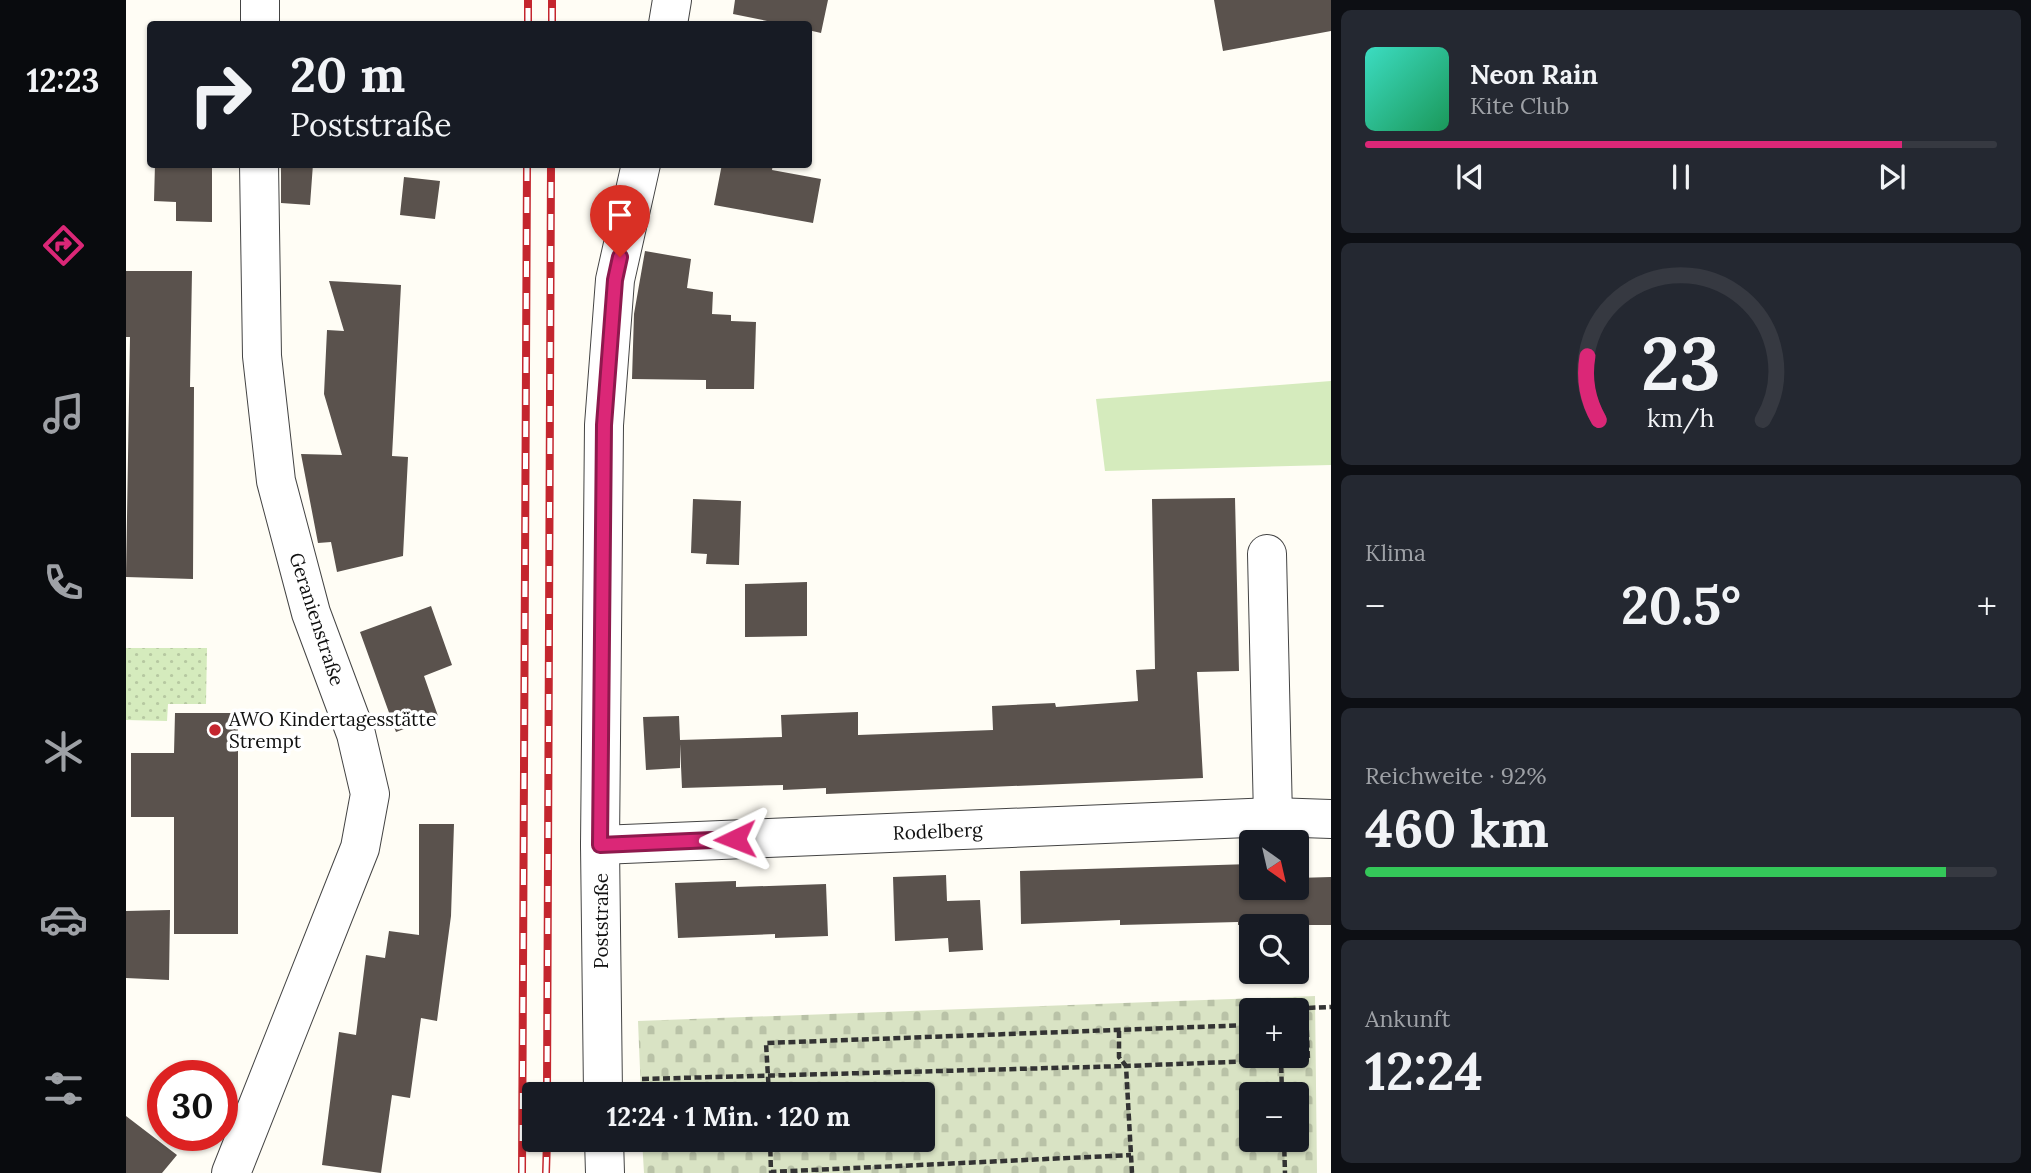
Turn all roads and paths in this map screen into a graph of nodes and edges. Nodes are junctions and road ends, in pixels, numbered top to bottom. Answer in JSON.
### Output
{"nodes":[{"id":1,"x":260,"y":0,"type":"edge"},
{"id":2,"x":672,"y":0,"type":"edge"},
{"id":3,"x":260,"y":21,"type":"edge"},
{"id":4,"x":668,"y":21,"type":"edge"},
{"id":5,"x":260,"y":168,"type":"edge"},
{"id":6,"x":640,"y":168,"type":"edge"},
{"id":7,"x":1267,"y":554,"type":"dead end"},
{"id":8,"x":1273,"y":817,"type":"junction"},
{"id":9,"x":1331,"y":819,"type":"edge"},
{"id":10,"x":600,"y":845,"type":"junction"},
{"id":11,"x":1331,"y":1007,"type":"edge"},
{"id":12,"x":1309,"y":1008,"type":"edge"},
{"id":13,"x":1239,"y":1025,"type":"edge"},
{"id":14,"x":1119,"y":1030,"type":"junction"},
{"id":15,"x":1239,"y":1062,"type":"edge"},
{"id":16,"x":1126,"y":1066,"type":"junction"},
{"id":17,"x":768,"y":1077,"type":"junction"},
{"id":18,"x":603,"y":1082,"type":"edge"},
{"id":19,"x":686,"y":1082,"type":"edge"},
{"id":20,"x":768,"y":1082,"type":"edge"},
{"id":21,"x":604,"y":1152,"type":"edge"},
{"id":22,"x":770,"y":1152,"type":"edge"},
{"id":23,"x":1284,"y":1152,"type":"edge"},
{"id":24,"x":1131,"y":1155,"type":"junction"},
{"id":25,"x":231,"y":1173,"type":"edge"},
{"id":26,"x":605,"y":1173,"type":"edge"},
{"id":27,"x":771,"y":1173,"type":"edge"},
{"id":28,"x":1132,"y":1173,"type":"edge"},
{"id":29,"x":1285,"y":1173,"type":"edge"}],
"edges":[{"from":1,"to":3,"type":"street"},
{"from":2,"to":4,"type":"street"},
{"from":5,"to":25,"type":"street","name":"Geranienstraße"},
{"from":6,"to":10,"type":"street","name":"Poststraße"},
{"from":7,"to":8,"type":"street"},
{"from":8,"to":9,"type":"street","name":"Rodelberg"},
{"from":8,"to":10,"type":"street","name":"Rodelberg"},
{"from":10,"to":18,"type":"street","name":"Poststraße"},
{"from":11,"to":12,"type":"path"},
{"from":13,"to":14,"type":"path"},
{"from":14,"to":16,"type":"path"},
{"from":14,"to":17,"type":"path"},
{"from":15,"to":16,"type":"path"},
{"from":16,"to":17,"type":"path"},
{"from":16,"to":24,"type":"path"},
{"from":17,"to":19,"type":"path"},
{"from":17,"to":20,"type":"path"},
{"from":21,"to":26,"type":"street"},
{"from":22,"to":27,"type":"path"},
{"from":23,"to":29,"type":"path"},
{"from":24,"to":27,"type":"path"},
{"from":24,"to":28,"type":"path"}]}
